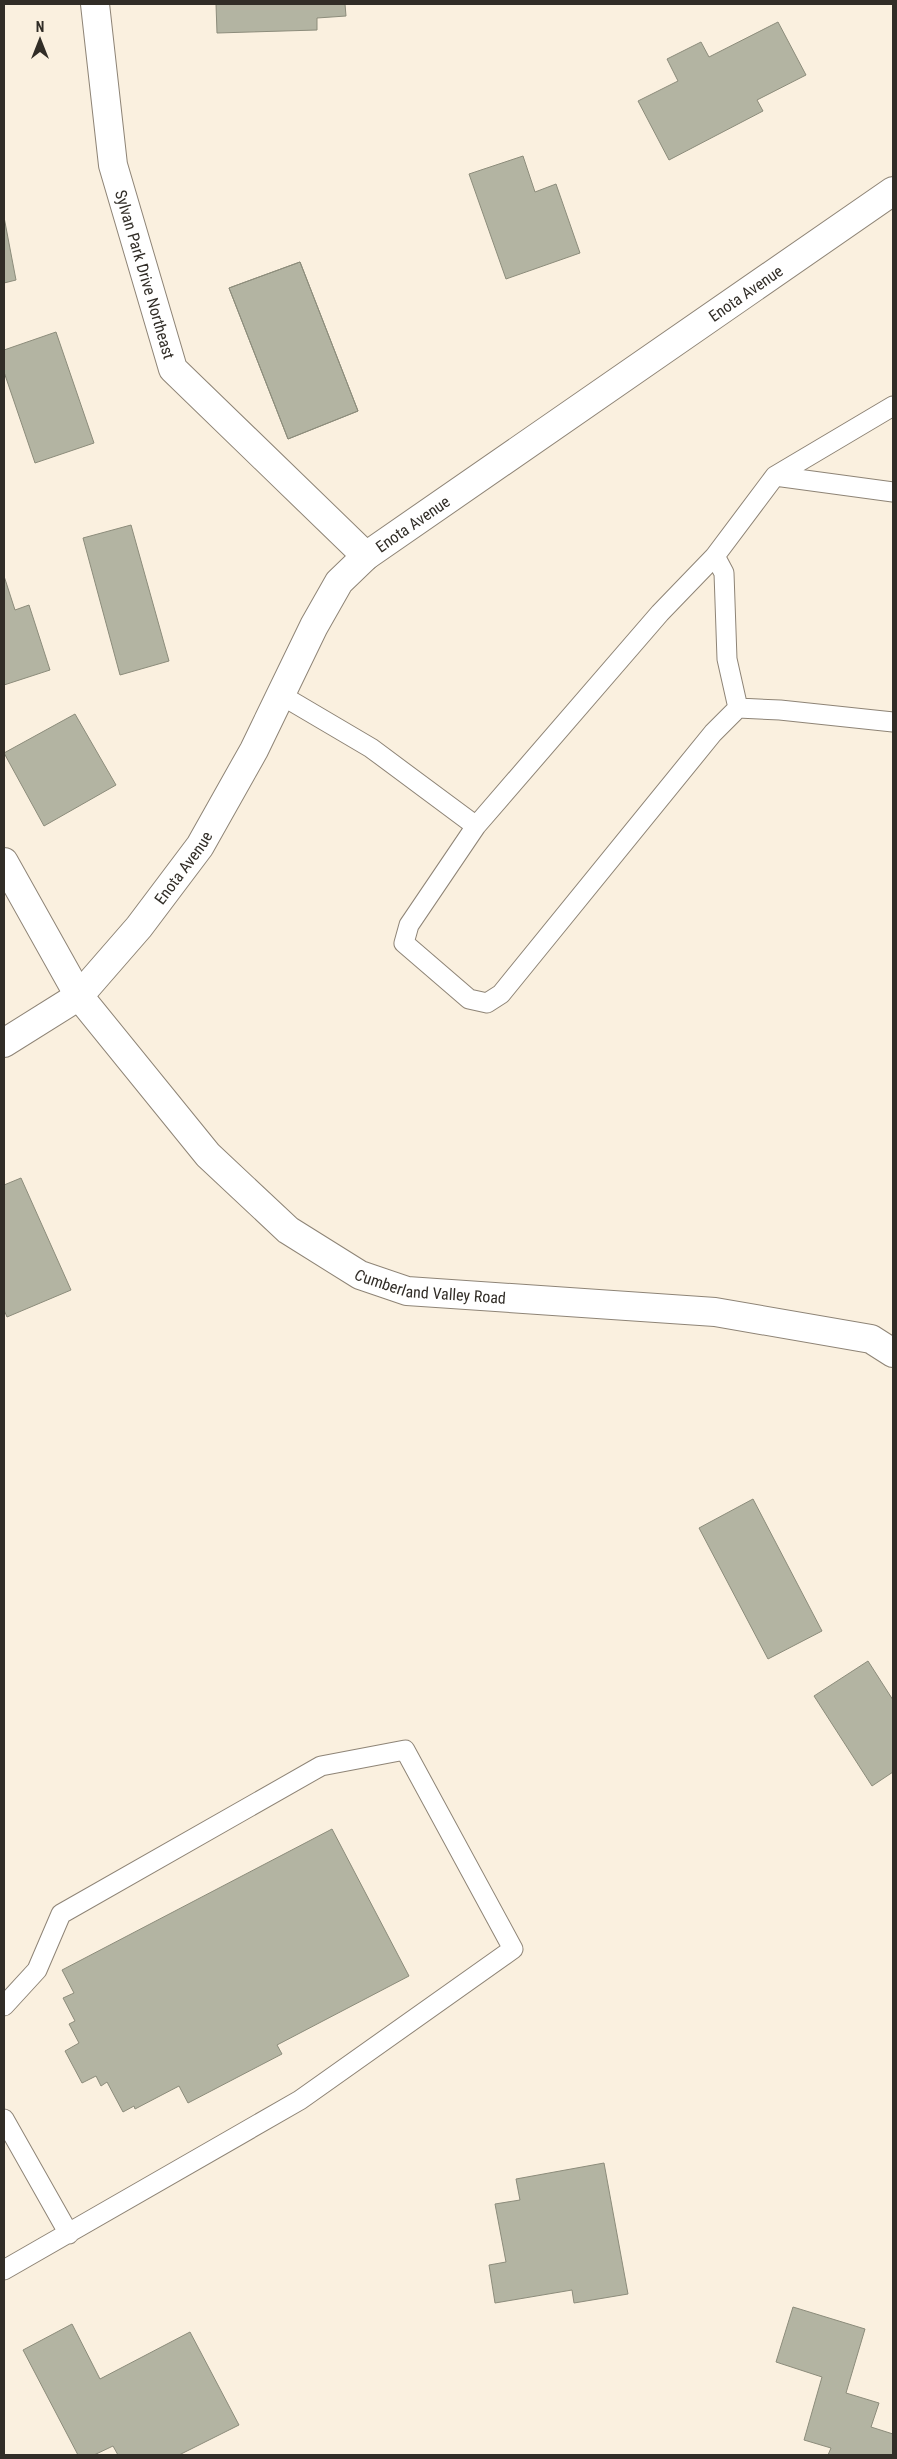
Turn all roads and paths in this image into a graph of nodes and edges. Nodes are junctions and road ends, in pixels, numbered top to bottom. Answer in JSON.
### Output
{"nodes":[{"id":1,"x":95,"y":4,"type":"edge"},
{"id":2,"x":893,"y":190,"type":"edge"},
{"id":3,"x":893,"y":406,"type":"edge"},
{"id":4,"x":775,"y":476,"type":"junction"},
{"id":5,"x":893,"y":492,"type":"edge"},
{"id":6,"x":366,"y":556,"type":"junction"},
{"id":7,"x":715,"y":556,"type":"junction"},
{"id":8,"x":281,"y":696,"type":"junction"},
{"id":9,"x":738,"y":708,"type":"junction"},
{"id":10,"x":893,"y":722,"type":"edge"},
{"id":11,"x":476,"y":826,"type":"junction"},
{"id":12,"x":4,"y":862,"type":"edge"},
{"id":13,"x":79,"y":996,"type":"junction"},
{"id":14,"x":4,"y":1043,"type":"edge"},
{"id":15,"x":893,"y":1353,"type":"edge"},
{"id":16,"x":4,"y":2006,"type":"edge"},
{"id":17,"x":4,"y":2119,"type":"edge"},
{"id":18,"x":69,"y":2234,"type":"junction"},
{"id":19,"x":4,"y":2270,"type":"edge"}],
"edges":[{"from":1,"to":6,"type":"street","name":"Sylvan Park Drive Northeast"},
{"from":2,"to":6,"type":"street","name":"Enota Avenue"},
{"from":3,"to":4,"type":"lane"},
{"from":4,"to":5,"type":"lane"},
{"from":4,"to":7,"type":"lane"},
{"from":6,"to":8,"type":"street","name":"Enota Avenue"},
{"from":7,"to":9,"type":"lane"},
{"from":7,"to":11,"type":"lane"},
{"from":8,"to":11,"type":"lane"},
{"from":8,"to":13,"type":"street","name":"Enota Avenue"},
{"from":9,"to":10,"type":"lane"},
{"from":9,"to":11,"type":"lane"},
{"from":12,"to":13,"type":"street","name":"Cumberland Valley Road"},
{"from":13,"to":14,"type":"street","name":"Enota Avenue"},
{"from":13,"to":15,"type":"street","name":"Cumberland Valley Road"},
{"from":16,"to":18,"type":"lane"},
{"from":17,"to":18,"type":"lane"},
{"from":18,"to":19,"type":"lane"}]}
